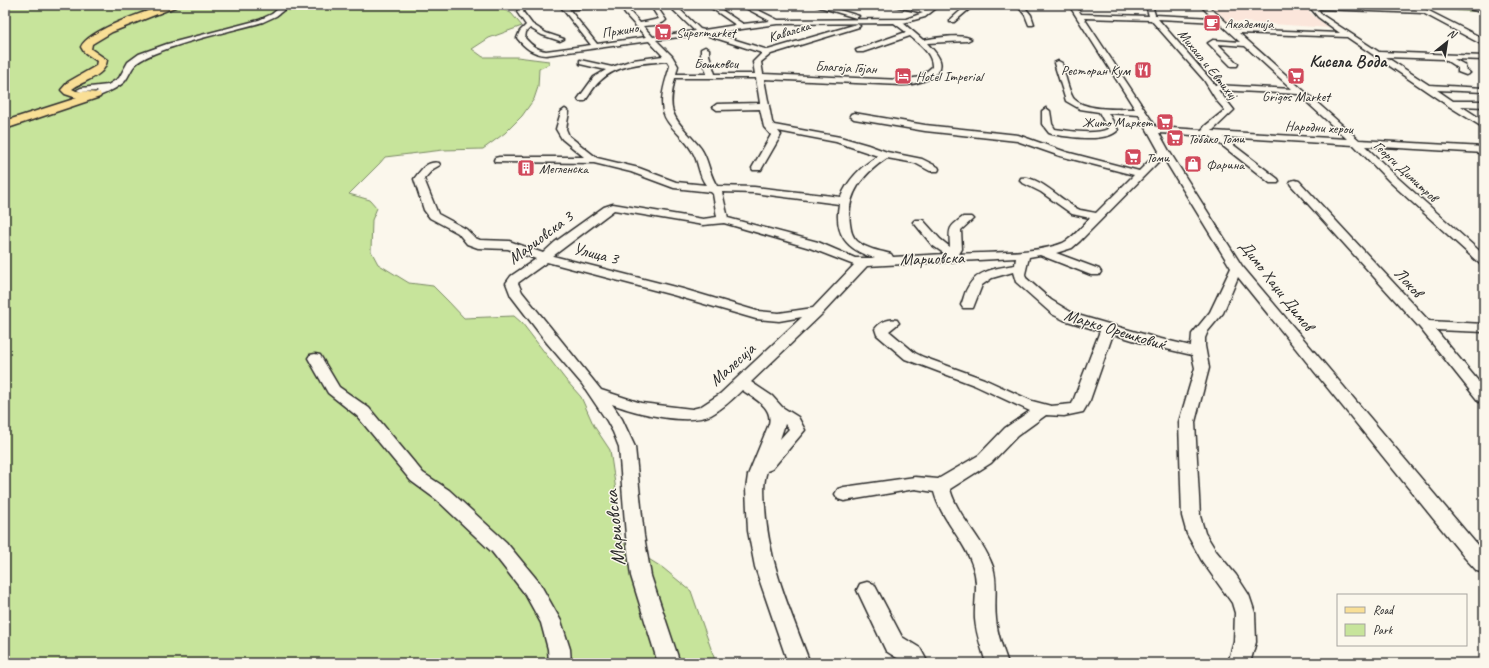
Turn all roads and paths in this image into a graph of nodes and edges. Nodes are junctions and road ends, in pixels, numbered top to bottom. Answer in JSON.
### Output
{"nodes":[{"id":1,"x":176,"y":5,"type":"edge"},
{"id":2,"x":287,"y":5,"type":"edge"},
{"id":3,"x":523,"y":5,"type":"edge"},
{"id":4,"x":603,"y":5,"type":"edge"},
{"id":5,"x":623,"y":5,"type":"edge"},
{"id":6,"x":671,"y":5,"type":"edge"},
{"id":7,"x":710,"y":5,"type":"edge"},
{"id":8,"x":743,"y":5,"type":"edge"},
{"id":9,"x":816,"y":5,"type":"edge"},
{"id":10,"x":893,"y":5,"type":"edge"},
{"id":11,"x":937,"y":5,"type":"edge"},
{"id":12,"x":971,"y":5,"type":"edge"},
{"id":13,"x":1020,"y":5,"type":"edge"},
{"id":14,"x":1072,"y":5,"type":"edge"},
{"id":15,"x":1149,"y":5,"type":"edge"},
{"id":16,"x":1202,"y":5,"type":"edge"},
{"id":17,"x":1414,"y":5,"type":"edge"},
{"id":18,"x":1458,"y":5,"type":"edge"},
{"id":19,"x":1312,"y":6,"type":"edge"},
{"id":20,"x":656,"y":8,"type":"dead end"},
{"id":21,"x":1425,"y":11,"type":"junction"},
{"id":22,"x":1484,"y":11,"type":"edge"},
{"id":23,"x":929,"y":12,"type":"junction"},
{"id":24,"x":1081,"y":16,"type":"dead end"},
{"id":25,"x":1153,"y":17,"type":"junction"},
{"id":26,"x":861,"y":19,"type":"junction"},
{"id":27,"x":1219,"y":20,"type":"junction"},
{"id":28,"x":873,"y":21,"type":"junction"},
{"id":29,"x":896,"y":21,"type":"junction"},
{"id":30,"x":952,"y":21,"type":"dead end"},
{"id":31,"x":777,"y":22,"type":"junction"},
{"id":32,"x":884,"y":22,"type":"junction"},
{"id":33,"x":1031,"y":24,"type":"dead end"},
{"id":34,"x":530,"y":25,"type":"junction"},
{"id":35,"x":638,"y":25,"type":"junction"},
{"id":36,"x":741,"y":26,"type":"junction"},
{"id":37,"x":702,"y":31,"type":"junction"},
{"id":38,"x":1231,"y":31,"type":"junction"},
{"id":39,"x":911,"y":33,"type":"junction"},
{"id":40,"x":1349,"y":35,"type":"junction"},
{"id":41,"x":651,"y":38,"type":"junction"},
{"id":42,"x":967,"y":38,"type":"dead end"},
{"id":43,"x":560,"y":39,"type":"dead end"},
{"id":44,"x":186,"y":42,"type":"junction"},
{"id":45,"x":921,"y":42,"type":"junction"},
{"id":46,"x":1484,"y":42,"type":"edge"},
{"id":47,"x":1245,"y":44,"type":"junction"},
{"id":48,"x":596,"y":46,"type":"junction"},
{"id":49,"x":705,"y":49,"type":"dead end"},
{"id":50,"x":860,"y":50,"type":"dead end"},
{"id":51,"x":768,"y":52,"type":"junction"},
{"id":52,"x":1377,"y":54,"type":"junction"},
{"id":53,"x":1445,"y":57,"type":"junction"},
{"id":54,"x":669,"y":58,"type":"junction"},
{"id":55,"x":1484,"y":58,"type":"edge"},
{"id":56,"x":583,"y":62,"type":"dead end"},
{"id":57,"x":1058,"y":64,"type":"dead end"},
{"id":58,"x":1234,"y":64,"type":"dead end"},
{"id":59,"x":612,"y":69,"type":"junction"},
{"id":60,"x":1466,"y":73,"type":"dead end"},
{"id":61,"x":672,"y":76,"type":"junction"},
{"id":62,"x":712,"y":76,"type":"junction"},
{"id":63,"x":760,"y":76,"type":"junction"},
{"id":64,"x":113,"y":85,"type":"junction"},
{"id":65,"x":1212,"y":87,"type":"junction"},
{"id":66,"x":1426,"y":87,"type":"junction"},
{"id":67,"x":1484,"y":90,"type":"edge"},
{"id":68,"x":1299,"y":92,"type":"junction"},
{"id":69,"x":96,"y":94,"type":"junction"},
{"id":70,"x":77,"y":96,"type":"junction"},
{"id":71,"x":582,"y":99,"type":"dead end"},
{"id":72,"x":1450,"y":103,"type":"junction"},
{"id":73,"x":1484,"y":104,"type":"edge"},
{"id":74,"x":764,"y":106,"type":"junction"},
{"id":75,"x":717,"y":107,"type":"dead end"},
{"id":76,"x":1102,"y":110,"type":"junction"},
{"id":77,"x":565,"y":112,"type":"dead end"},
{"id":78,"x":1046,"y":112,"type":"dead end"},
{"id":79,"x":1141,"y":112,"type":"junction"},
{"id":80,"x":854,"y":116,"type":"dead end"},
{"id":81,"x":5,"y":125,"type":"edge"},
{"id":82,"x":1484,"y":125,"type":"edge"},
{"id":83,"x":769,"y":127,"type":"junction"},
{"id":84,"x":1153,"y":130,"type":"junction"},
{"id":85,"x":1212,"y":135,"type":"junction"},
{"id":86,"x":1356,"y":142,"type":"junction"},
{"id":87,"x":1484,"y":150,"type":"edge"},
{"id":88,"x":1164,"y":151,"type":"junction"},
{"id":89,"x":885,"y":155,"type":"junction"},
{"id":90,"x":499,"y":160,"type":"dead end"},
{"id":91,"x":594,"y":160,"type":"junction"},
{"id":92,"x":434,"y":165,"type":"dead end"},
{"id":93,"x":757,"y":168,"type":"dead end"},
{"id":94,"x":934,"y":169,"type":"dead end"},
{"id":95,"x":1143,"y":171,"type":"junction"},
{"id":96,"x":1178,"y":174,"type":"junction"},
{"id":97,"x":1025,"y":180,"type":"dead end"},
{"id":98,"x":1274,"y":181,"type":"dead end"},
{"id":99,"x":1294,"y":183,"type":"dead end"},
{"id":100,"x":714,"y":190,"type":"junction"},
{"id":101,"x":844,"y":201,"type":"junction"},
{"id":102,"x":1099,"y":217,"type":"junction"},
{"id":103,"x":967,"y":219,"type":"dead end"},
{"id":104,"x":724,"y":220,"type":"junction"},
{"id":105,"x":919,"y":222,"type":"dead end"},
{"id":106,"x":1043,"y":252,"type":"junction"},
{"id":107,"x":954,"y":255,"type":"junction"},
{"id":108,"x":545,"y":258,"type":"junction"},
{"id":109,"x":895,"y":260,"type":"junction"},
{"id":110,"x":1021,"y":261,"type":"junction"},
{"id":111,"x":1484,"y":261,"type":"edge"},
{"id":112,"x":863,"y":262,"type":"junction"},
{"id":113,"x":1237,"y":268,"type":"junction"},
{"id":114,"x":1094,"y":272,"type":"dead end"},
{"id":115,"x":968,"y":305,"type":"dead end"},
{"id":116,"x":817,"y":311,"type":"junction"},
{"id":117,"x":892,"y":323,"type":"dead end"},
{"id":118,"x":1425,"y":324,"type":"junction"},
{"id":119,"x":1108,"y":328,"type":"junction"},
{"id":120,"x":1484,"y":328,"type":"edge"},
{"id":121,"x":1199,"y":352,"type":"junction"},
{"id":122,"x":315,"y":358,"type":"dead end"},
{"id":123,"x":741,"y":383,"type":"junction"},
{"id":124,"x":595,"y":393,"type":"junction"},
{"id":125,"x":1484,"y":398,"type":"edge"},
{"id":126,"x":1042,"y":410,"type":"junction"},
{"id":127,"x":940,"y":486,"type":"junction"},
{"id":128,"x":844,"y":494,"type":"dead end"},
{"id":129,"x":1484,"y":565,"type":"edge"},
{"id":130,"x":867,"y":590,"type":"dead end"},
{"id":131,"x":560,"y":663,"type":"edge"},
{"id":132,"x":669,"y":663,"type":"edge"},
{"id":133,"x":799,"y":663,"type":"edge"},
{"id":134,"x":917,"y":663,"type":"edge"},
{"id":135,"x":997,"y":663,"type":"edge"},
{"id":136,"x":1239,"y":663,"type":"edge"}],
"edges":[{"from":1,"to":70,"type":"main road"},
{"from":2,"to":44,"type":"street"},
{"from":3,"to":34,"type":"street"},
{"from":4,"to":48,"type":"street"},
{"from":5,"to":35,"type":"street"},
{"from":6,"to":37,"type":"street"},
{"from":7,"to":36,"type":"street"},
{"from":8,"to":31,"type":"street"},
{"from":9,"to":26,"type":"street"},
{"from":10,"to":23,"type":"street"},
{"from":11,"to":23,"type":"street","name":"Пржино"},
{"from":12,"to":30,"type":"street"},
{"from":13,"to":33,"type":"street"},
{"from":14,"to":79,"type":"street","name":"Димо Хаџи Димов"},
{"from":15,"to":25,"type":"street","name":"Михаил и Евтихиј"},
{"from":16,"to":27,"type":"street","name":"Георги Димитров"},
{"from":17,"to":21,"type":"street"},
{"from":18,"to":22,"type":"street"},
{"from":19,"to":21,"type":"street"},
{"from":19,"to":40,"type":"street"},
{"from":20,"to":35,"type":"street"},
{"from":21,"to":46,"type":"street"},
{"from":23,"to":29,"type":"street","name":"Пржино"},
{"from":24,"to":25,"type":"street"},
{"from":25,"to":27,"type":"street"},
{"from":25,"to":65,"type":"street","name":"Михаил и Евтихиј"},
{"from":26,"to":28,"type":"street","name":"Пржино"},
{"from":26,"to":31,"type":"street","name":"Пржино"},
{"from":26,"to":32,"type":"street"},
{"from":27,"to":38,"type":"street","name":"Георги Димитров"},
{"from":28,"to":32,"type":"street","name":"Пржино"},
{"from":28,"to":51,"type":"street","name":"Кавалска"},
{"from":29,"to":32,"type":"street","name":"Пржино"},
{"from":29,"to":39,"type":"street","name":"Благоја Гојан"},
{"from":31,"to":36,"type":"street","name":"Пржино"},
{"from":34,"to":43,"type":"street"},
{"from":34,"to":48,"type":"street","name":"Пржино"},
{"from":35,"to":41,"type":"street"},
{"from":36,"to":37,"type":"street","name":"Пржино"},
{"from":37,"to":41,"type":"street","name":"Пржино"},
{"from":37,"to":51,"type":"street"},
{"from":38,"to":40,"type":"street"},
{"from":38,"to":47,"type":"street","name":"Георги Димитров"},
{"from":39,"to":45,"type":"street","name":"Благоја Гојан"},
{"from":39,"to":50,"type":"street"},
{"from":40,"to":52,"type":"street"},
{"from":41,"to":48,"type":"street","name":"Пржино"},
{"from":41,"to":54,"type":"street"},
{"from":42,"to":45,"type":"street"},
{"from":44,"to":64,"type":"street"},
{"from":44,"to":69,"type":"street"},
{"from":45,"to":63,"type":"street","name":"Благоја Гојан"},
{"from":47,"to":58,"type":"street"},
{"from":47,"to":68,"type":"street","name":"Георги Димитров"},
{"from":49,"to":62,"type":"street"},
{"from":51,"to":63,"type":"street","name":"Кавалска"},
{"from":52,"to":53,"type":"street"},
{"from":52,"to":66,"type":"street"},
{"from":53,"to":55,"type":"street"},
{"from":53,"to":60,"type":"street"},
{"from":54,"to":59,"type":"street"},
{"from":54,"to":61,"type":"street"},
{"from":56,"to":59,"type":"street"},
{"from":57,"to":76,"type":"street"},
{"from":59,"to":71,"type":"street"},
{"from":61,"to":62,"type":"street","name":"Бошковси"},
{"from":61,"to":100,"type":"street"},
{"from":62,"to":63,"type":"street","name":"Бошковси"},
{"from":63,"to":74,"type":"street","name":"Кавалска"},
{"from":64,"to":69,"type":"street"},
{"from":64,"to":70,"type":"street"},
{"from":65,"to":68,"type":"street"},
{"from":65,"to":85,"type":"street","name":"Михаил и Евтихиј"},
{"from":66,"to":67,"type":"street"},
{"from":66,"to":72,"type":"street"},
{"from":68,"to":86,"type":"street","name":"Георги Димитров"},
{"from":69,"to":70,"type":"main road"},
{"from":69,"to":70,"type":"main road"},
{"from":70,"to":81,"type":"main road"},
{"from":72,"to":73,"type":"street"},
{"from":72,"to":82,"type":"street"},
{"from":74,"to":75,"type":"street"},
{"from":74,"to":83,"type":"street","name":"Кавалска"},
{"from":76,"to":78,"type":"street"},
{"from":76,"to":79,"type":"street"},
{"from":77,"to":91,"type":"street"},
{"from":79,"to":84,"type":"street","name":"Димо Хаџи Димов"},
{"from":80,"to":95,"type":"street"},
{"from":83,"to":89,"type":"street"},
{"from":83,"to":93,"type":"street","name":"Кавалска"},
{"from":84,"to":85,"type":"street","name":"Народни херои"},
{"from":84,"to":88,"type":"street","name":"Димо Хаџи Димов"},
{"from":85,"to":86,"type":"street","name":"Народни херои"},
{"from":85,"to":98,"type":"street"},
{"from":86,"to":87,"type":"street","name":"Народни херои"},
{"from":86,"to":111,"type":"street","name":"Георги Димитров"},
{"from":88,"to":95,"type":"street","name":"Мариовска"},
{"from":88,"to":96,"type":"street","name":"Димо Хаџи Димов"},
{"from":89,"to":94,"type":"street"},
{"from":89,"to":101,"type":"street"},
{"from":90,"to":91,"type":"street"},
{"from":91,"to":100,"type":"street"},
{"from":92,"to":108,"type":"street","name":"Улица 3"},
{"from":95,"to":96,"type":"street"},
{"from":95,"to":102,"type":"street","name":"Мариовска"},
{"from":96,"to":113,"type":"street","name":"Димо Хаџи Димов"},
{"from":97,"to":102,"type":"street"},
{"from":99,"to":118,"type":"street","name":"Локов"},
{"from":100,"to":101,"type":"street"},
{"from":100,"to":104,"type":"street"},
{"from":101,"to":109,"type":"street"},
{"from":102,"to":106,"type":"street","name":"Мариовска"},
{"from":103,"to":107,"type":"street"},
{"from":104,"to":108,"type":"street","name":"Мариовска 3"},
{"from":104,"to":112,"type":"street","name":"Мариовска"},
{"from":105,"to":107,"type":"street"},
{"from":106,"to":110,"type":"street","name":"Мариовска"},
{"from":106,"to":114,"type":"street"},
{"from":107,"to":109,"type":"street","name":"Мариовска"},
{"from":107,"to":110,"type":"street","name":"Мариовска"},
{"from":108,"to":116,"type":"street","name":"Улица 3"},
{"from":108,"to":124,"type":"street","name":"Мариовска 3"},
{"from":109,"to":112,"type":"street","name":"Мариовска"},
{"from":110,"to":115,"type":"street"},
{"from":110,"to":119,"type":"street","name":"Марко Орешковиќ"},
{"from":112,"to":116,"type":"street","name":"Малесија"},
{"from":113,"to":121,"type":"street"},
{"from":113,"to":129,"type":"street","name":"Димо Хаџи Димов"},
{"from":116,"to":123,"type":"street","name":"Малесија"},
{"from":117,"to":126,"type":"street"},
{"from":118,"to":120,"type":"street"},
{"from":118,"to":125,"type":"street","name":"Локов"},
{"from":119,"to":121,"type":"street","name":"Марко Орешковиќ"},
{"from":119,"to":126,"type":"street"},
{"from":121,"to":136,"type":"street"},
{"from":122,"to":131,"type":"street"},
{"from":123,"to":124,"type":"street","name":"Малесија"},
{"from":123,"to":133,"type":"street"},
{"from":124,"to":132,"type":"street","name":"Мариовска"},
{"from":126,"to":127,"type":"street"},
{"from":127,"to":128,"type":"street"},
{"from":127,"to":135,"type":"street"},
{"from":130,"to":134,"type":"street"}]}
